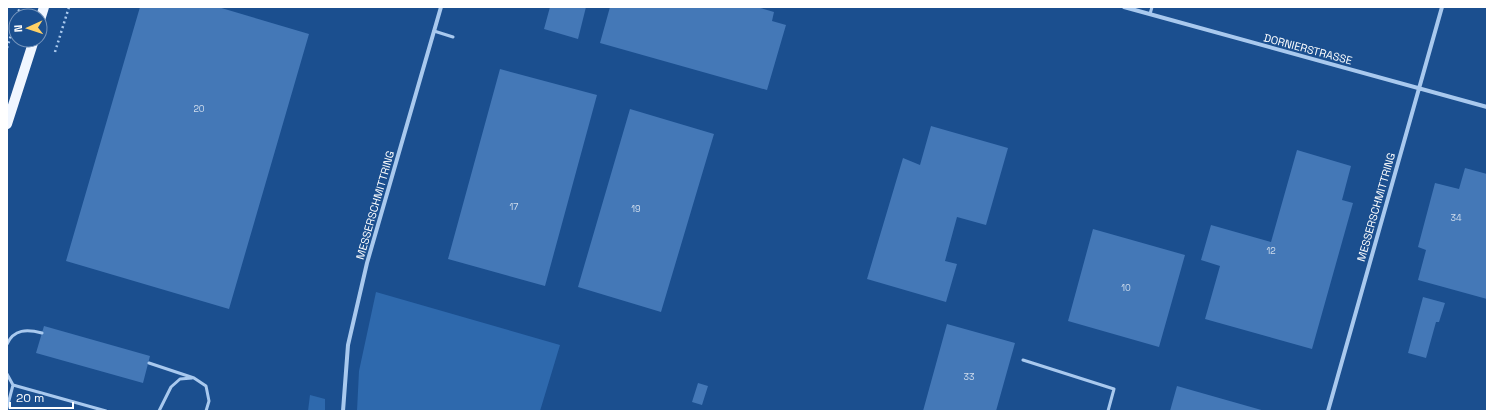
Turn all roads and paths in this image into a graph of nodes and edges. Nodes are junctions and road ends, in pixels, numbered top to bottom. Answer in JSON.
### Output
{"nodes":[{"id":1,"x":70,"y":7,"type":"edge"},
{"id":2,"x":441,"y":7,"type":"edge"},
{"id":3,"x":1124,"y":7,"type":"edge"},
{"id":4,"x":1152,"y":7,"type":"edge"},
{"id":5,"x":1442,"y":7,"type":"edge"},
{"id":6,"x":1150,"y":14,"type":"junction"},
{"id":7,"x":434,"y":31,"type":"junction"},
{"id":8,"x":453,"y":37,"type":"dead end"},
{"id":9,"x":31,"y":48,"type":"edge"},
{"id":10,"x":55,"y":52,"type":"dead end"},
{"id":11,"x":1420,"y":89,"type":"junction"},
{"id":12,"x":1487,"y":107,"type":"edge"},
{"id":13,"x":7,"y":124,"type":"edge"},
{"id":14,"x":42,"y":333,"type":"dead end"},
{"id":15,"x":7,"y":344,"type":"edge"},
{"id":16,"x":1023,"y":360,"type":"dead end"},
{"id":17,"x":148,"y":362,"type":"dead end"},
{"id":18,"x":7,"y":374,"type":"edge"},
{"id":19,"x":194,"y":378,"type":"junction"},
{"id":20,"x":13,"y":385,"type":"junction"},
{"id":21,"x":7,"y":408,"type":"edge"},
{"id":22,"x":106,"y":411,"type":"edge"},
{"id":23,"x":159,"y":411,"type":"edge"},
{"id":24,"x":206,"y":411,"type":"edge"},
{"id":25,"x":344,"y":411,"type":"edge"},
{"id":26,"x":1108,"y":411,"type":"edge"},
{"id":27,"x":1328,"y":411,"type":"edge"}],
"edges":[{"from":1,"to":10,"type":"path"},
{"from":2,"to":7,"type":"street","name":"MESSERSCHMITTRING"},
{"from":3,"to":6,"type":"street","name":"DORNIERSTRASSE"},
{"from":4,"to":6,"type":"lane"},
{"from":5,"to":11,"type":"street","name":"MESSERSCHMITTRING"},
{"from":6,"to":11,"type":"street","name":"DORNIERSTRASSE"},
{"from":7,"to":8,"type":"lane"},
{"from":7,"to":25,"type":"street","name":"MESSERSCHMITTRING"},
{"from":9,"to":13,"type":"main road"},
{"from":11,"to":12,"type":"street","name":"DORNIERSTRASSE"},
{"from":11,"to":27,"type":"street","name":"MESSERSCHMITTRING"},
{"from":14,"to":15,"type":"lane"},
{"from":16,"to":26,"type":"lane"},
{"from":17,"to":19,"type":"lane"},
{"from":18,"to":20,"type":"lane"},
{"from":19,"to":23,"type":"lane"},
{"from":19,"to":24,"type":"lane"},
{"from":20,"to":21,"type":"lane"},
{"from":20,"to":22,"type":"lane"}]}
